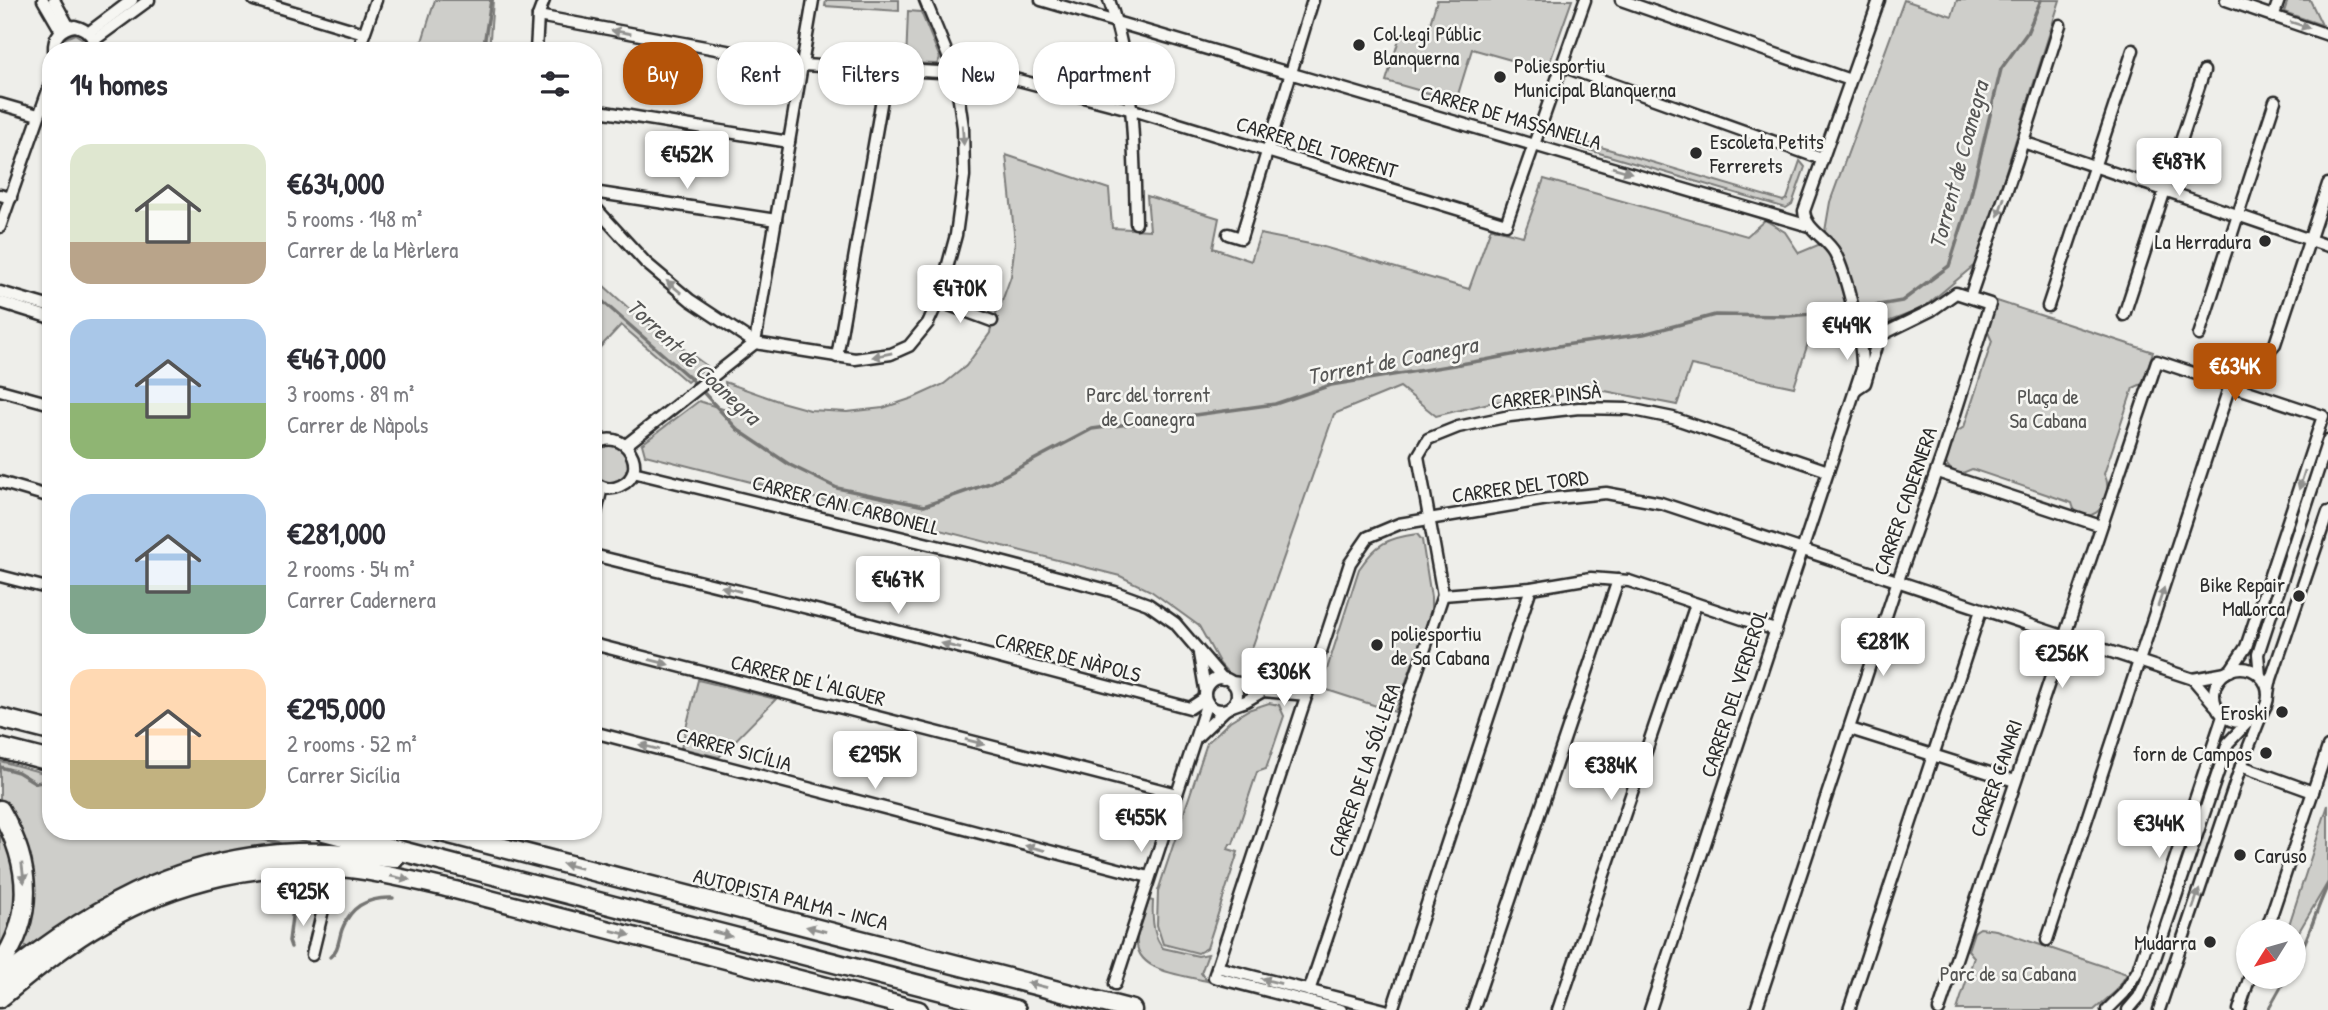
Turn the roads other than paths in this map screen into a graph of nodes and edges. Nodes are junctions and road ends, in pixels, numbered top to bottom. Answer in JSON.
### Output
{"nodes":[{"id":1,"x":43,"y":0,"type":"edge"},
{"id":2,"x":54,"y":0,"type":"edge"},
{"id":3,"x":132,"y":0,"type":"edge"},
{"id":4,"x":149,"y":0,"type":"edge"},
{"id":5,"x":254,"y":0,"type":"edge"},
{"id":6,"x":376,"y":0,"type":"edge"},
{"id":7,"x":544,"y":0,"type":"edge"},
{"id":8,"x":813,"y":0,"type":"edge"},
{"id":9,"x":925,"y":0,"type":"edge"},
{"id":10,"x":1041,"y":0,"type":"edge"},
{"id":11,"x":1109,"y":0,"type":"edge"},
{"id":12,"x":1313,"y":0,"type":"edge"},
{"id":13,"x":1585,"y":0,"type":"edge"},
{"id":14,"x":1621,"y":0,"type":"edge"},
{"id":15,"x":2226,"y":0,"type":"edge"},
{"id":16,"x":2279,"y":0,"type":"edge"},
{"id":17,"x":1876,"y":1,"type":"edge"},
{"id":18,"x":538,"y":16,"type":"junction"},
{"id":19,"x":2273,"y":17,"type":"junction"},
{"id":20,"x":1117,"y":23,"type":"junction"},
{"id":21,"x":2060,"y":25,"type":"dead end"},
{"id":22,"x":65,"y":29,"type":"junction"},
{"id":23,"x":364,"y":33,"type":"junction"},
{"id":24,"x":2328,"y":35,"type":"edge"},
{"id":25,"x":92,"y":41,"type":"edge"},
{"id":26,"x":55,"y":42,"type":"edge"},
{"id":27,"x":361,"y":42,"type":"edge"},
{"id":28,"x":537,"y":42,"type":"edge"},
{"id":29,"x":942,"y":42,"type":"edge"},
{"id":30,"x":717,"y":49,"type":"edge"},
{"id":31,"x":2133,"y":50,"type":"dead end"},
{"id":32,"x":804,"y":53,"type":"edge"},
{"id":33,"x":1562,"y":66,"type":"junction"},
{"id":34,"x":2204,"y":71,"type":"dead end"},
{"id":35,"x":1292,"y":73,"type":"junction"},
{"id":36,"x":1019,"y":80,"type":"edge"},
{"id":37,"x":1850,"y":80,"type":"junction"},
{"id":38,"x":2275,"y":101,"type":"dead end"},
{"id":39,"x":42,"y":103,"type":"edge"},
{"id":40,"x":0,"y":104,"type":"edge"},
{"id":41,"x":795,"y":105,"type":"edge"},
{"id":42,"x":881,"y":105,"type":"edge"},
{"id":43,"x":960,"y":105,"type":"edge"},
{"id":44,"x":1133,"y":110,"type":"junction"},
{"id":45,"x":602,"y":111,"type":"edge"},
{"id":46,"x":37,"y":115,"type":"junction"},
{"id":47,"x":789,"y":142,"type":"junction"},
{"id":48,"x":2023,"y":142,"type":"junction"},
{"id":49,"x":1533,"y":144,"type":"junction"},
{"id":50,"x":1268,"y":153,"type":"junction"},
{"id":51,"x":1822,"y":159,"type":"junction"},
{"id":52,"x":2094,"y":166,"type":"junction"},
{"id":53,"x":2328,"y":184,"type":"edge"},
{"id":54,"x":2166,"y":191,"type":"junction"},
{"id":55,"x":602,"y":193,"type":"edge"},
{"id":56,"x":5,"y":196,"type":"edge"},
{"id":57,"x":602,"y":215,"type":"edge"},
{"id":58,"x":2237,"y":215,"type":"junction"},
{"id":59,"x":776,"y":220,"type":"junction"},
{"id":60,"x":1136,"y":222,"type":"dead end"},
{"id":61,"x":0,"y":227,"type":"edge"},
{"id":62,"x":1812,"y":227,"type":"junction"},
{"id":63,"x":1228,"y":234,"type":"dead end"},
{"id":64,"x":2310,"y":239,"type":"junction"},
{"id":65,"x":2328,"y":246,"type":"edge"},
{"id":66,"x":0,"y":292,"type":"edge"},
{"id":67,"x":1970,"y":297,"type":"junction"},
{"id":68,"x":938,"y":301,"type":"junction"},
{"id":69,"x":0,"y":302,"type":"edge"},
{"id":70,"x":42,"y":304,"type":"edge"},
{"id":71,"x":2048,"y":306,"type":"dead end"},
{"id":72,"x":2124,"y":314,"type":"dead end"},
{"id":73,"x":42,"y":315,"type":"edge"},
{"id":74,"x":992,"y":320,"type":"dead end"},
{"id":75,"x":2199,"y":335,"type":"dead end"},
{"id":76,"x":755,"y":343,"type":"junction"},
{"id":77,"x":837,"y":357,"type":"junction"},
{"id":78,"x":2263,"y":357,"type":"dead end"},
{"id":79,"x":2230,"y":385,"type":"junction"},
{"id":80,"x":1856,"y":389,"type":"junction"},
{"id":81,"x":0,"y":390,"type":"edge"},
{"id":82,"x":42,"y":402,"type":"edge"},
{"id":83,"x":2328,"y":440,"type":"edge"},
{"id":84,"x":602,"y":441,"type":"edge"},
{"id":85,"x":626,"y":445,"type":"junction"},
{"id":86,"x":2325,"y":461,"type":"edge"},
{"id":87,"x":1828,"y":471,"type":"junction"},
{"id":88,"x":633,"y":472,"type":"junction"},
{"id":89,"x":1937,"y":472,"type":"junction"},
{"id":90,"x":0,"y":482,"type":"edge"},
{"id":91,"x":602,"y":486,"type":"edge"},
{"id":92,"x":42,"y":494,"type":"edge"},
{"id":93,"x":2328,"y":512,"type":"edge"},
{"id":94,"x":1430,"y":519,"type":"junction"},
{"id":95,"x":2101,"y":526,"type":"junction"},
{"id":96,"x":1803,"y":550,"type":"junction"},
{"id":97,"x":602,"y":557,"type":"edge"},
{"id":98,"x":0,"y":576,"type":"edge"},
{"id":99,"x":1618,"y":580,"type":"junction"},
{"id":100,"x":1898,"y":582,"type":"junction"},
{"id":101,"x":42,"y":587,"type":"edge"},
{"id":102,"x":1531,"y":589,"type":"junction"},
{"id":103,"x":1443,"y":595,"type":"junction"},
{"id":104,"x":1696,"y":604,"type":"junction"},
{"id":105,"x":1981,"y":610,"type":"junction"},
{"id":106,"x":1775,"y":630,"type":"junction"},
{"id":107,"x":2064,"y":637,"type":"junction"},
{"id":108,"x":602,"y":646,"type":"edge"},
{"id":109,"x":1198,"y":653,"type":"junction"},
{"id":110,"x":2258,"y":654,"type":"junction"},
{"id":111,"x":2140,"y":662,"type":"junction"},
{"id":112,"x":2244,"y":668,"type":"junction"},
{"id":113,"x":2228,"y":672,"type":"junction"},
{"id":114,"x":2260,"y":676,"type":"junction"},
{"id":115,"x":2193,"y":679,"type":"junction"},
{"id":116,"x":1227,"y":680,"type":"junction"},
{"id":117,"x":1263,"y":691,"type":"junction"},
{"id":118,"x":2268,"y":693,"type":"junction"},
{"id":119,"x":1307,"y":695,"type":"junction"},
{"id":120,"x":1206,"y":697,"type":"junction"},
{"id":121,"x":1228,"y":708,"type":"junction"},
{"id":122,"x":2263,"y":711,"type":"junction"},
{"id":123,"x":2220,"y":713,"type":"junction"},
{"id":124,"x":0,"y":718,"type":"edge"},
{"id":125,"x":2248,"y":722,"type":"junction"},
{"id":126,"x":42,"y":729,"type":"edge"},
{"id":127,"x":1850,"y":729,"type":"junction"},
{"id":128,"x":602,"y":734,"type":"edge"},
{"id":129,"x":1197,"y":736,"type":"junction"},
{"id":130,"x":2228,"y":743,"type":"junction"},
{"id":131,"x":2328,"y":747,"type":"edge"},
{"id":132,"x":0,"y":748,"type":"edge"},
{"id":133,"x":1934,"y":755,"type":"junction"},
{"id":134,"x":42,"y":759,"type":"edge"},
{"id":135,"x":2241,"y":766,"type":"junction"},
{"id":136,"x":2015,"y":781,"type":"junction"},
{"id":137,"x":2313,"y":792,"type":"junction"},
{"id":138,"x":1177,"y":794,"type":"junction"},
{"id":139,"x":0,"y":810,"type":"edge"},
{"id":140,"x":359,"y":840,"type":"edge"},
{"id":141,"x":473,"y":840,"type":"edge"},
{"id":142,"x":443,"y":862,"type":"junction"},
{"id":143,"x":331,"y":877,"type":"dead end"},
{"id":144,"x":1149,"y":877,"type":"junction"},
{"id":145,"x":2270,"y":919,"type":"edge"},
{"id":146,"x":2047,"y":940,"type":"dead end"},
{"id":147,"x":312,"y":955,"type":"dead end"},
{"id":148,"x":0,"y":965,"type":"edge"},
{"id":149,"x":1217,"y":967,"type":"junction"},
{"id":150,"x":0,"y":982,"type":"edge"},
{"id":151,"x":1115,"y":984,"type":"dead end"},
{"id":152,"x":2246,"y":989,"type":"edge"},
{"id":153,"x":1309,"y":991,"type":"junction"},
{"id":154,"x":0,"y":999,"type":"edge"},
{"id":155,"x":919,"y":1010,"type":"edge"},
{"id":156,"x":1016,"y":1010,"type":"edge"},
{"id":157,"x":1132,"y":1010,"type":"edge"},
{"id":158,"x":1341,"y":1010,"type":"edge"},
{"id":159,"x":1385,"y":1010,"type":"edge"},
{"id":160,"x":1392,"y":1010,"type":"edge"},
{"id":161,"x":1473,"y":1010,"type":"edge"},
{"id":162,"x":1558,"y":1010,"type":"edge"},
{"id":163,"x":1650,"y":1010,"type":"edge"},
{"id":164,"x":1756,"y":1010,"type":"edge"},
{"id":165,"x":1849,"y":1010,"type":"edge"},
{"id":166,"x":1939,"y":1010,"type":"edge"},
{"id":167,"x":2107,"y":1010,"type":"edge"},
{"id":168,"x":2128,"y":1010,"type":"edge"},
{"id":169,"x":2159,"y":1010,"type":"edge"},
{"id":170,"x":2239,"y":1010,"type":"edge"}],
"edges":[{"from":1,"to":22,"type":"street"},
{"from":2,"to":22,"type":"street"},
{"from":3,"to":25,"type":"street"},
{"from":4,"to":25,"type":"street"},
{"from":5,"to":23,"type":"street"},
{"from":6,"to":23,"type":"street"},
{"from":7,"to":18,"type":"street"},
{"from":8,"to":32,"type":"street"},
{"from":9,"to":29,"type":"street"},
{"from":10,"to":20,"type":"street","name":"CARRER DE MASSANELLA"},
{"from":11,"to":20,"type":"street"},
{"from":12,"to":35,"type":"street"},
{"from":13,"to":33,"type":"street"},
{"from":14,"to":37,"type":"street"},
{"from":15,"to":19,"type":"street"},
{"from":16,"to":19,"type":"street"},
{"from":17,"to":37,"type":"street"},
{"from":18,"to":28,"type":"street"},
{"from":30,"to":18,"type":"street","name":"CARRER DEL TORRENT","one_way":true},
{"from":19,"to":24,"type":"street","one_way":true},
{"from":20,"to":35,"type":"street","name":"CARRER DE MASSANELLA"},
{"from":20,"to":44,"type":"street"},
{"from":21,"to":48,"type":"street"},
{"from":22,"to":25,"type":"street"},
{"from":22,"to":26,"type":"street"},
{"from":23,"to":27,"type":"street"},
{"from":31,"to":52,"type":"street"},
{"from":33,"to":49,"type":"street"},
{"from":33,"to":51,"type":"street"},
{"from":34,"to":54,"type":"street"},
{"from":35,"to":49,"type":"street","name":"CARRER DE MASSANELLA"},
{"from":35,"to":50,"type":"street"},
{"from":36,"to":44,"type":"street","name":"CARRER DEL TORRENT"},
{"from":37,"to":51,"type":"street"},
{"from":38,"to":58,"type":"street"},
{"from":39,"to":46,"type":"street"},
{"from":40,"to":46,"type":"street"},
{"from":41,"to":47,"type":"street"},
{"from":42,"to":77,"type":"street"},
{"from":43,"to":68,"type":"street","one_way":true},
{"from":44,"to":50,"type":"street","name":"CARRER DEL TORRENT"},
{"from":44,"to":60,"type":"street"},
{"from":45,"to":47,"type":"street"},
{"from":46,"to":56,"type":"street"},
{"from":47,"to":59,"type":"street"},
{"from":48,"to":52,"type":"street"},
{"from":48,"to":67,"type":"street","one_way":true},
{"from":49,"to":50,"type":"street","name":"CARRER DEL TORRENT"},
{"from":49,"to":62,"type":"street","name":"CARRER DE MASSANELLA","one_way":true},
{"from":50,"to":63,"type":"street"},
{"from":51,"to":62,"type":"street"},
{"from":52,"to":54,"type":"street"},
{"from":52,"to":71,"type":"street"},
{"from":53,"to":64,"type":"street"},
{"from":54,"to":58,"type":"street"},
{"from":54,"to":72,"type":"street"},
{"from":55,"to":59,"type":"street"},
{"from":56,"to":61,"type":"street"},
{"from":76,"to":57,"type":"street","one_way":true},
{"from":58,"to":64,"type":"street"},
{"from":58,"to":75,"type":"street"},
{"from":59,"to":76,"type":"street"},
{"from":62,"to":80,"type":"street"},
{"from":64,"to":65,"type":"street"},
{"from":64,"to":78,"type":"street"},
{"from":66,"to":70,"type":"street"},
{"from":67,"to":80,"type":"street"},
{"from":67,"to":89,"type":"street","name":"CARRER CADERNERA"},
{"from":68,"to":74,"type":"street"},
{"from":68,"to":77,"type":"street","one_way":true},
{"from":69,"to":73,"type":"street"},
{"from":76,"to":77,"type":"street"},
{"from":76,"to":85,"type":"street"},
{"from":79,"to":95,"type":"street","name":"CARRER CANARI"},
{"from":111,"to":79,"type":"street","one_way":true},
{"from":79,"to":113,"type":"street","one_way":true},
{"from":80,"to":87,"type":"street","name":"CARRER DEL VERDEROL"},
{"from":81,"to":82,"type":"street"},
{"from":83,"to":86,"type":"street"},
{"from":84,"to":85,"type":"street"},
{"from":85,"to":88,"type":"street"},
{"from":86,"to":110,"type":"street"},
{"from":87,"to":94,"type":"street","name":"CARRER PINSÀ"},
{"from":87,"to":96,"type":"street","name":"CARRER DEL VERDEROL"},
{"from":88,"to":91,"type":"street"},
{"from":88,"to":109,"type":"street","name":"CARRER CAN CARBONELL"},
{"from":89,"to":95,"type":"street"},
{"from":89,"to":100,"type":"street","name":"CARRER CADERNERA"},
{"from":90,"to":92,"type":"street"},
{"from":93,"to":118,"type":"street"},
{"from":94,"to":96,"type":"street","name":"CARRER DEL TORD"},
{"from":94,"to":103,"type":"street","name":"CARRER DE LA SÓL·LERA"},
{"from":94,"to":119,"type":"street","name":"CARRER DEL TORD"},
{"from":95,"to":107,"type":"street","name":"CARRER CANARI"},
{"from":96,"to":100,"type":"street","name":"CARRER DEL TORD"},
{"from":96,"to":106,"type":"street","name":"CARRER DEL VERDEROL"},
{"from":120,"to":97,"type":"street","name":"CARRER DE NÀPOLS","one_way":true},
{"from":98,"to":101,"type":"street"},
{"from":99,"to":102,"type":"street"},
{"from":99,"to":104,"type":"street"},
{"from":99,"to":161,"type":"street"},
{"from":100,"to":105,"type":"street","name":"CARRER DEL TORD"},
{"from":100,"to":127,"type":"street","name":"CARRER CADERNERA"},
{"from":102,"to":103,"type":"street"},
{"from":102,"to":160,"type":"street"},
{"from":103,"to":153,"type":"street","name":"CARRER DE LA SÓL·LERA"},
{"from":104,"to":106,"type":"street"},
{"from":104,"to":162,"type":"street"},
{"from":105,"to":107,"type":"street","name":"CARRER DEL TORD"},
{"from":105,"to":133,"type":"street"},
{"from":106,"to":163,"type":"street","name":"CARRER DEL VERDEROL"},
{"from":107,"to":111,"type":"street","name":"CARRER DEL TORD"},
{"from":107,"to":136,"type":"street","name":"CARRER CANARI"},
{"from":108,"to":138,"type":"street","name":"CARRER DE L'ALGUER","one_way":true},
{"from":109,"to":116,"type":"street"},
{"from":109,"to":120,"type":"street","name":"CARRER CAN CARBONELL"},
{"from":110,"to":112,"type":"street"},
{"from":110,"to":114,"type":"street"},
{"from":111,"to":115,"type":"street","name":"CARRER DEL TORD"},
{"from":111,"to":146,"type":"street"},
{"from":112,"to":113,"type":"street"},
{"from":112,"to":114,"type":"street"},
{"from":113,"to":115,"type":"street","name":"CARRER DEL TORD"},
{"from":113,"to":123,"type":"street"},
{"from":114,"to":118,"type":"street"},
{"from":115,"to":123,"type":"street"},
{"from":116,"to":117,"type":"street"},
{"from":116,"to":120,"type":"street"},
{"from":116,"to":121,"type":"street"},
{"from":117,"to":119,"type":"street"},
{"from":117,"to":121,"type":"street"},
{"from":118,"to":122,"type":"street"},
{"from":119,"to":149,"type":"street","name":"CARRER DEL TORD"},
{"from":120,"to":121,"type":"street"},
{"from":120,"to":129,"type":"street"},
{"from":121,"to":129,"type":"street"},
{"from":122,"to":125,"type":"street"},
{"from":122,"to":135,"type":"street"},
{"from":123,"to":125,"type":"street"},
{"from":123,"to":130,"type":"street"},
{"from":123,"to":167,"type":"street"},
{"from":124,"to":126,"type":"highway"},
{"from":125,"to":130,"type":"street"},
{"from":127,"to":133,"type":"street"},
{"from":127,"to":164,"type":"street","name":"CARRER CADERNERA"},
{"from":144,"to":128,"type":"street","name":"CARRER SICÍLIA","one_way":true},
{"from":129,"to":138,"type":"street"},
{"from":130,"to":168,"type":"street"},
{"from":131,"to":137,"type":"street"},
{"from":132,"to":134,"type":"highway"},
{"from":133,"to":136,"type":"street"},
{"from":133,"to":165,"type":"street"},
{"from":135,"to":137,"type":"street"},
{"from":169,"to":135,"type":"street","one_way":true},
{"from":136,"to":166,"type":"street","name":"CARRER CANARI"},
{"from":137,"to":145,"type":"street"},
{"from":138,"to":144,"type":"street"},
{"from":139,"to":148,"type":"highway","one_way":true},
{"from":140,"to":142,"type":"highway"},
{"from":157,"to":141,"type":"highway","name":"AUTOPISTA PALMA - INCA","one_way":true},
{"from":142,"to":150,"type":"highway"},
{"from":142,"to":156,"type":"highway","one_way":true},
{"from":143,"to":147,"type":"street"},
{"from":144,"to":151,"type":"street"},
{"from":153,"to":149,"type":"street","one_way":true},
{"from":149,"to":158,"type":"street"},
{"from":152,"to":170,"type":"street"},
{"from":153,"to":159,"type":"street"},
{"from":154,"to":155,"type":"highway","one_way":true}]}
